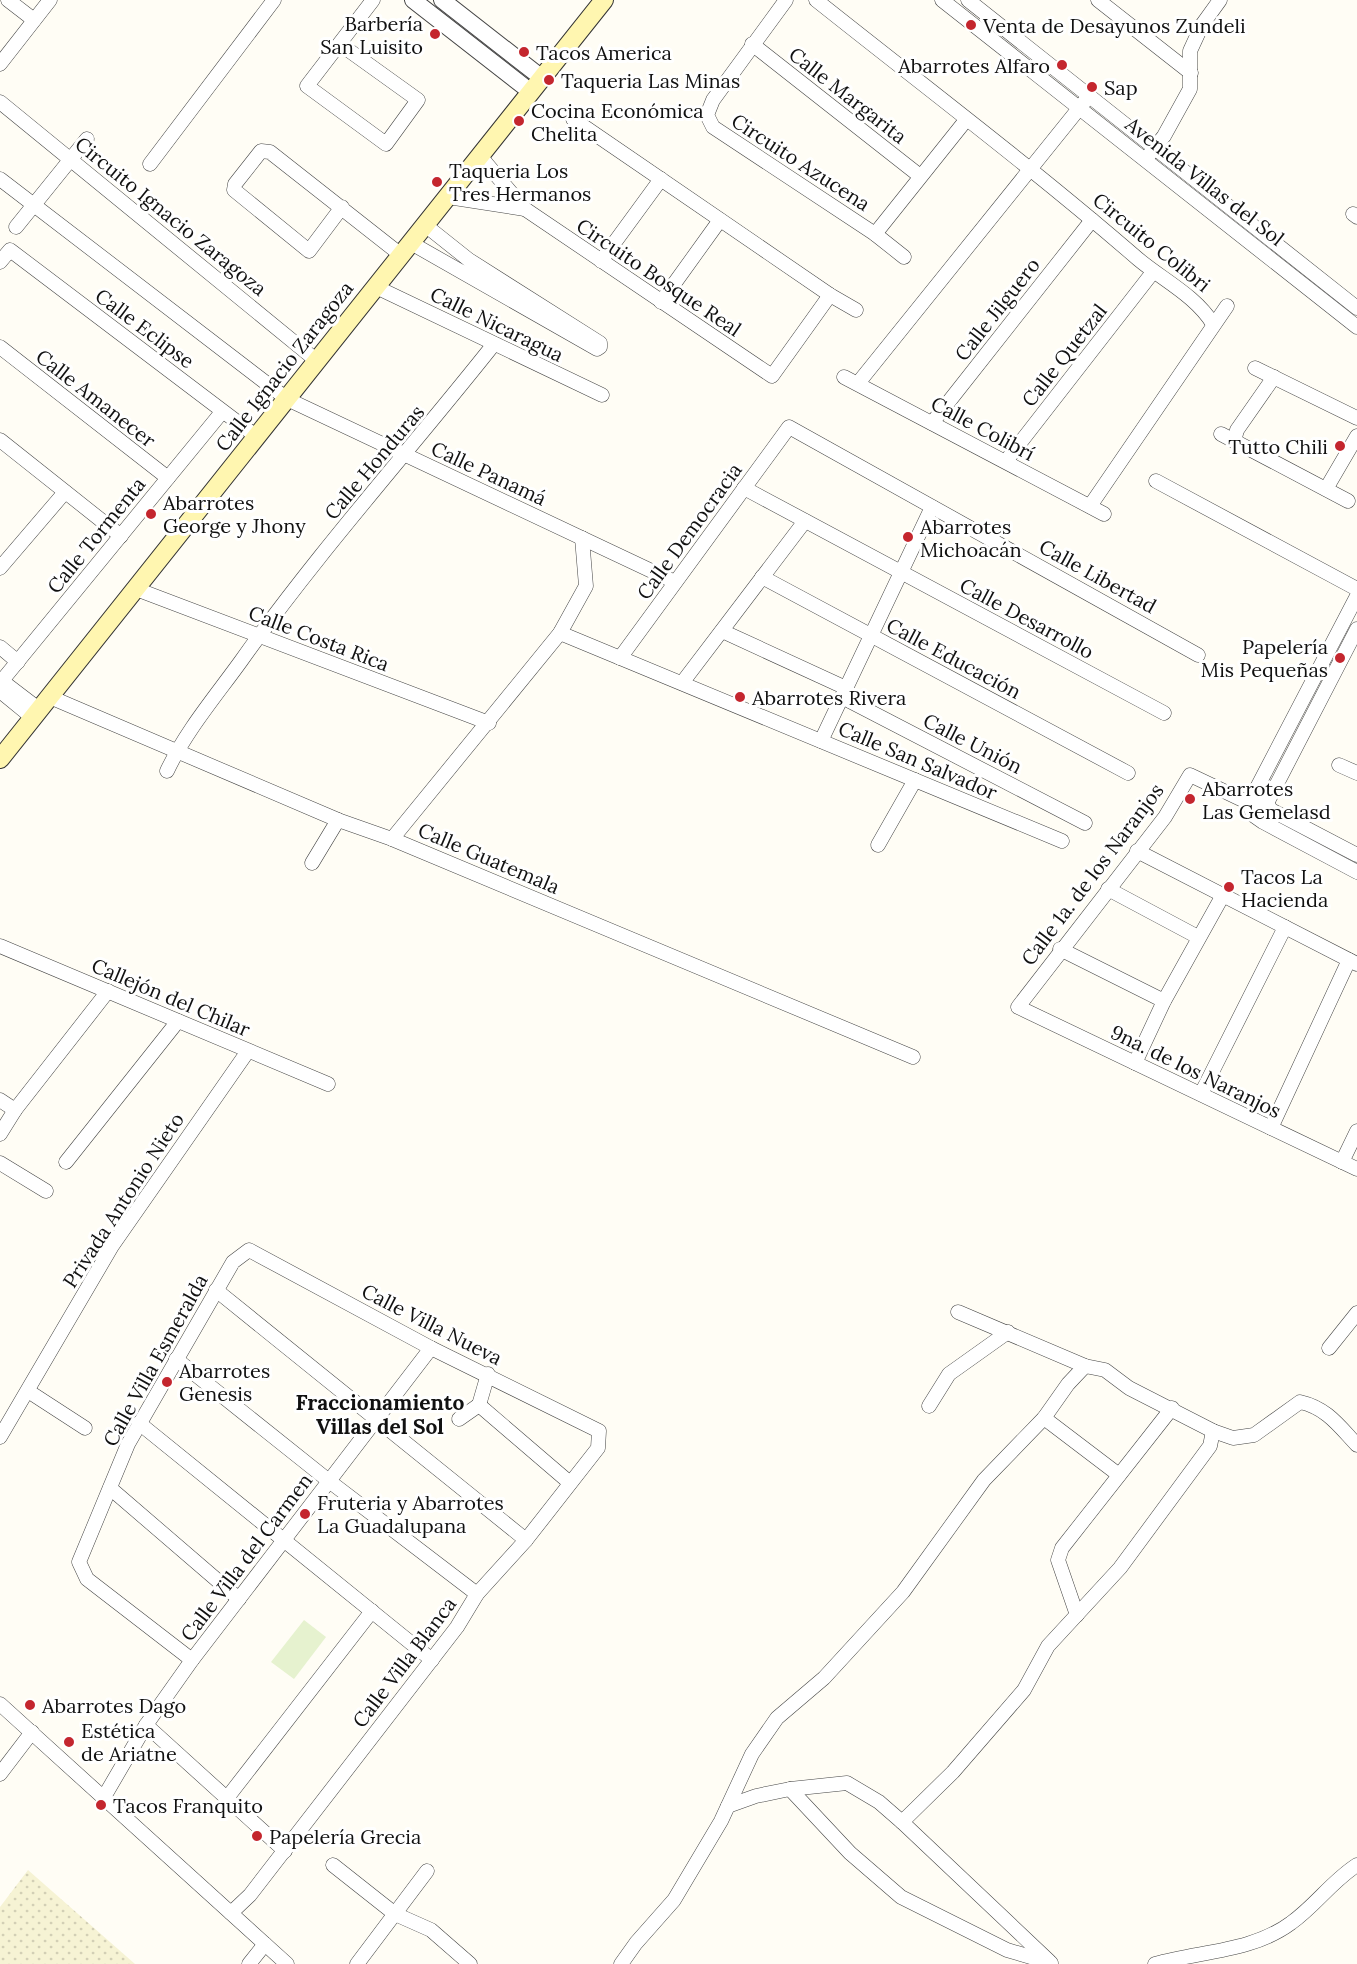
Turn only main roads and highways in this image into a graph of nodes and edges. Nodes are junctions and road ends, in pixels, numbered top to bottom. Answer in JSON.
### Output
{"nodes":[{"id":1,"x":604,"y":0,"type":"edge"},
{"id":2,"x":0,"y":759,"type":"edge"}],
"edges":[{"from":1,"to":2,"type":"main road","name":"Calle Ignacio Zaragoza"}]}
